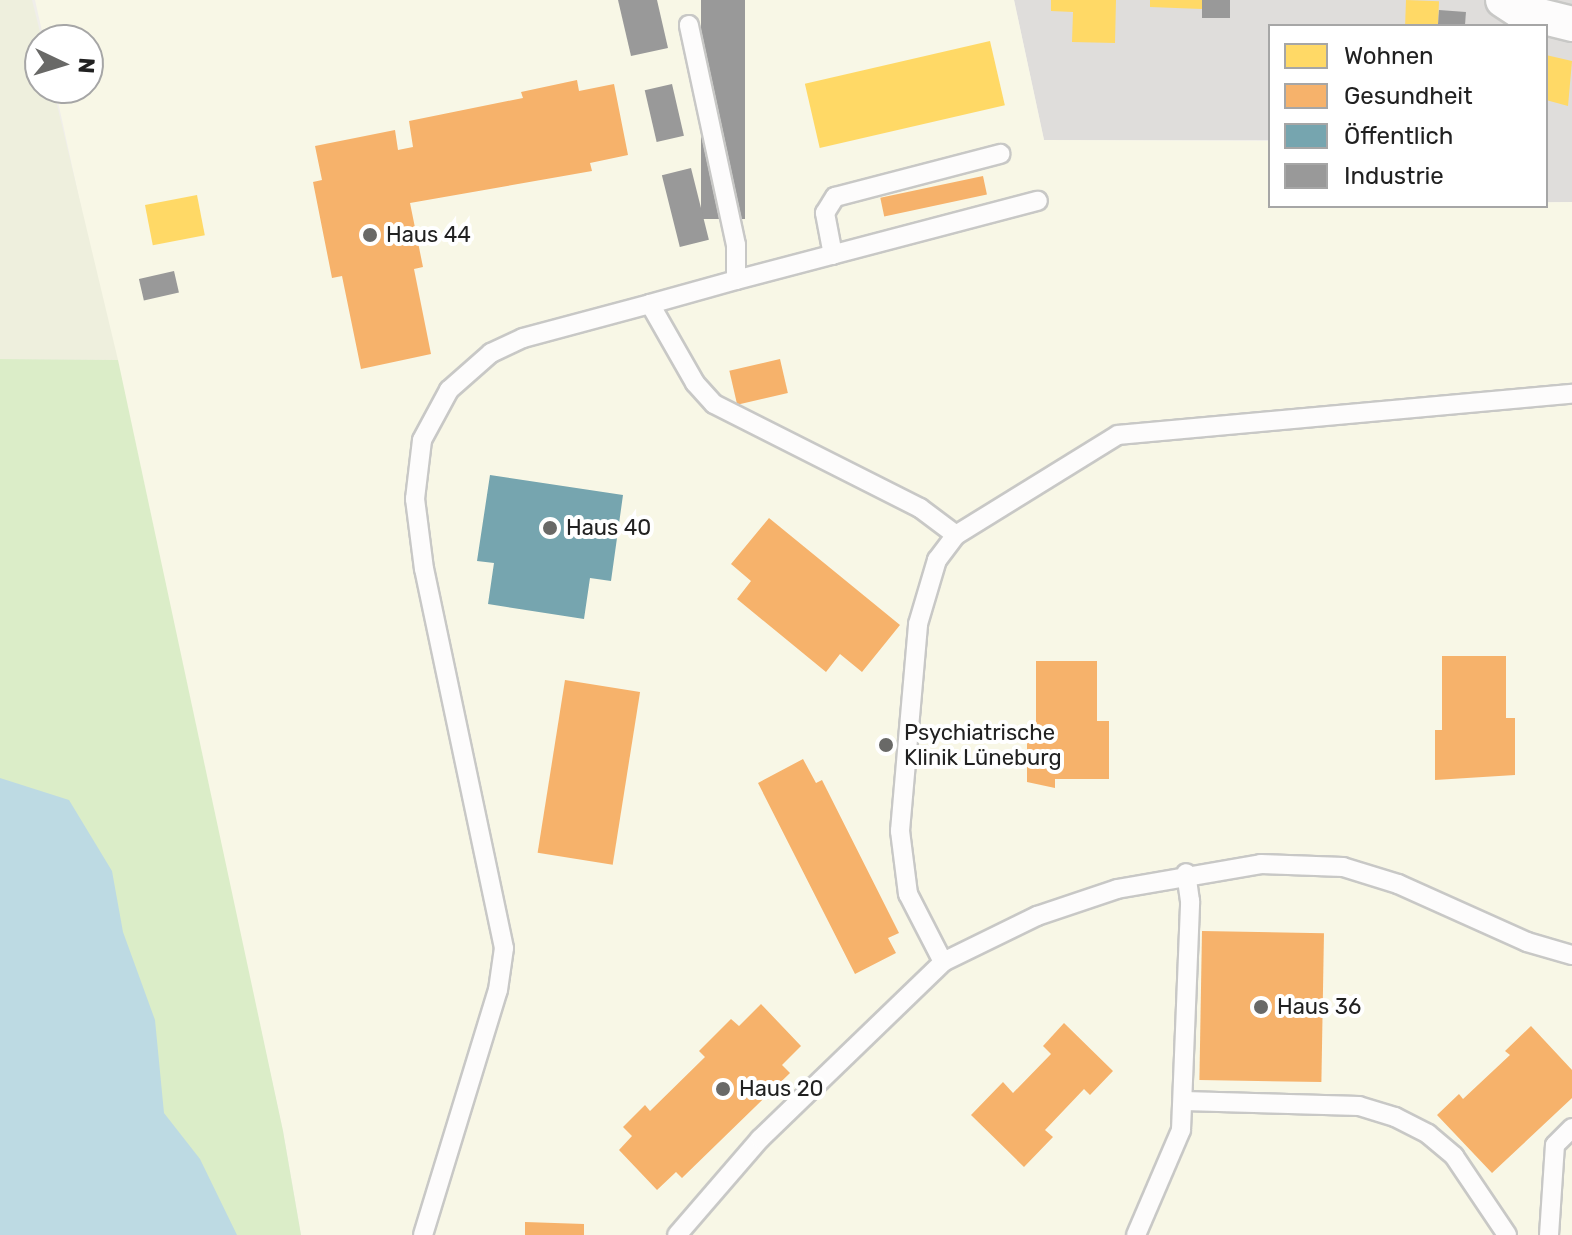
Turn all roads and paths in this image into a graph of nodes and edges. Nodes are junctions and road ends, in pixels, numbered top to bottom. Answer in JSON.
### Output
{"nodes":[{"id":1,"x":1503,"y":0,"type":"edge"},
{"id":2,"x":1572,"y":24,"type":"edge"},
{"id":3,"x":689,"y":25,"type":"dead end"},
{"id":4,"x":1000,"y":154,"type":"dead end"},
{"id":5,"x":1038,"y":201,"type":"dead end"},
{"id":6,"x":833,"y":255,"type":"junction"},
{"id":7,"x":736,"y":280,"type":"junction"},
{"id":8,"x":650,"y":304,"type":"junction"},
{"id":9,"x":1572,"y":394,"type":"edge"},
{"id":10,"x":956,"y":535,"type":"junction"},
{"id":11,"x":1186,"y":873,"type":"junction"},
{"id":12,"x":1572,"y":955,"type":"edge"},
{"id":13,"x":943,"y":962,"type":"junction"},
{"id":14,"x":1184,"y":1101,"type":"junction"},
{"id":15,"x":1572,"y":1128,"type":"edge"},
{"id":16,"x":423,"y":1235,"type":"edge"},
{"id":17,"x":677,"y":1235,"type":"edge"},
{"id":18,"x":1136,"y":1235,"type":"edge"},
{"id":19,"x":1507,"y":1235,"type":"edge"},
{"id":20,"x":1549,"y":1235,"type":"edge"}],
"edges":[{"from":1,"to":2,"type":"street"},
{"from":3,"to":7,"type":"lane"},
{"from":4,"to":6,"type":"lane"},
{"from":5,"to":6,"type":"lane"},
{"from":6,"to":7,"type":"lane"},
{"from":7,"to":8,"type":"lane"},
{"from":8,"to":10,"type":"lane"},
{"from":8,"to":16,"type":"lane"},
{"from":9,"to":10,"type":"lane"},
{"from":10,"to":13,"type":"lane"},
{"from":11,"to":12,"type":"lane"},
{"from":11,"to":13,"type":"lane"},
{"from":11,"to":14,"type":"lane"},
{"from":13,"to":17,"type":"lane"},
{"from":14,"to":18,"type":"lane"},
{"from":14,"to":19,"type":"lane"},
{"from":15,"to":20,"type":"lane"}]}
